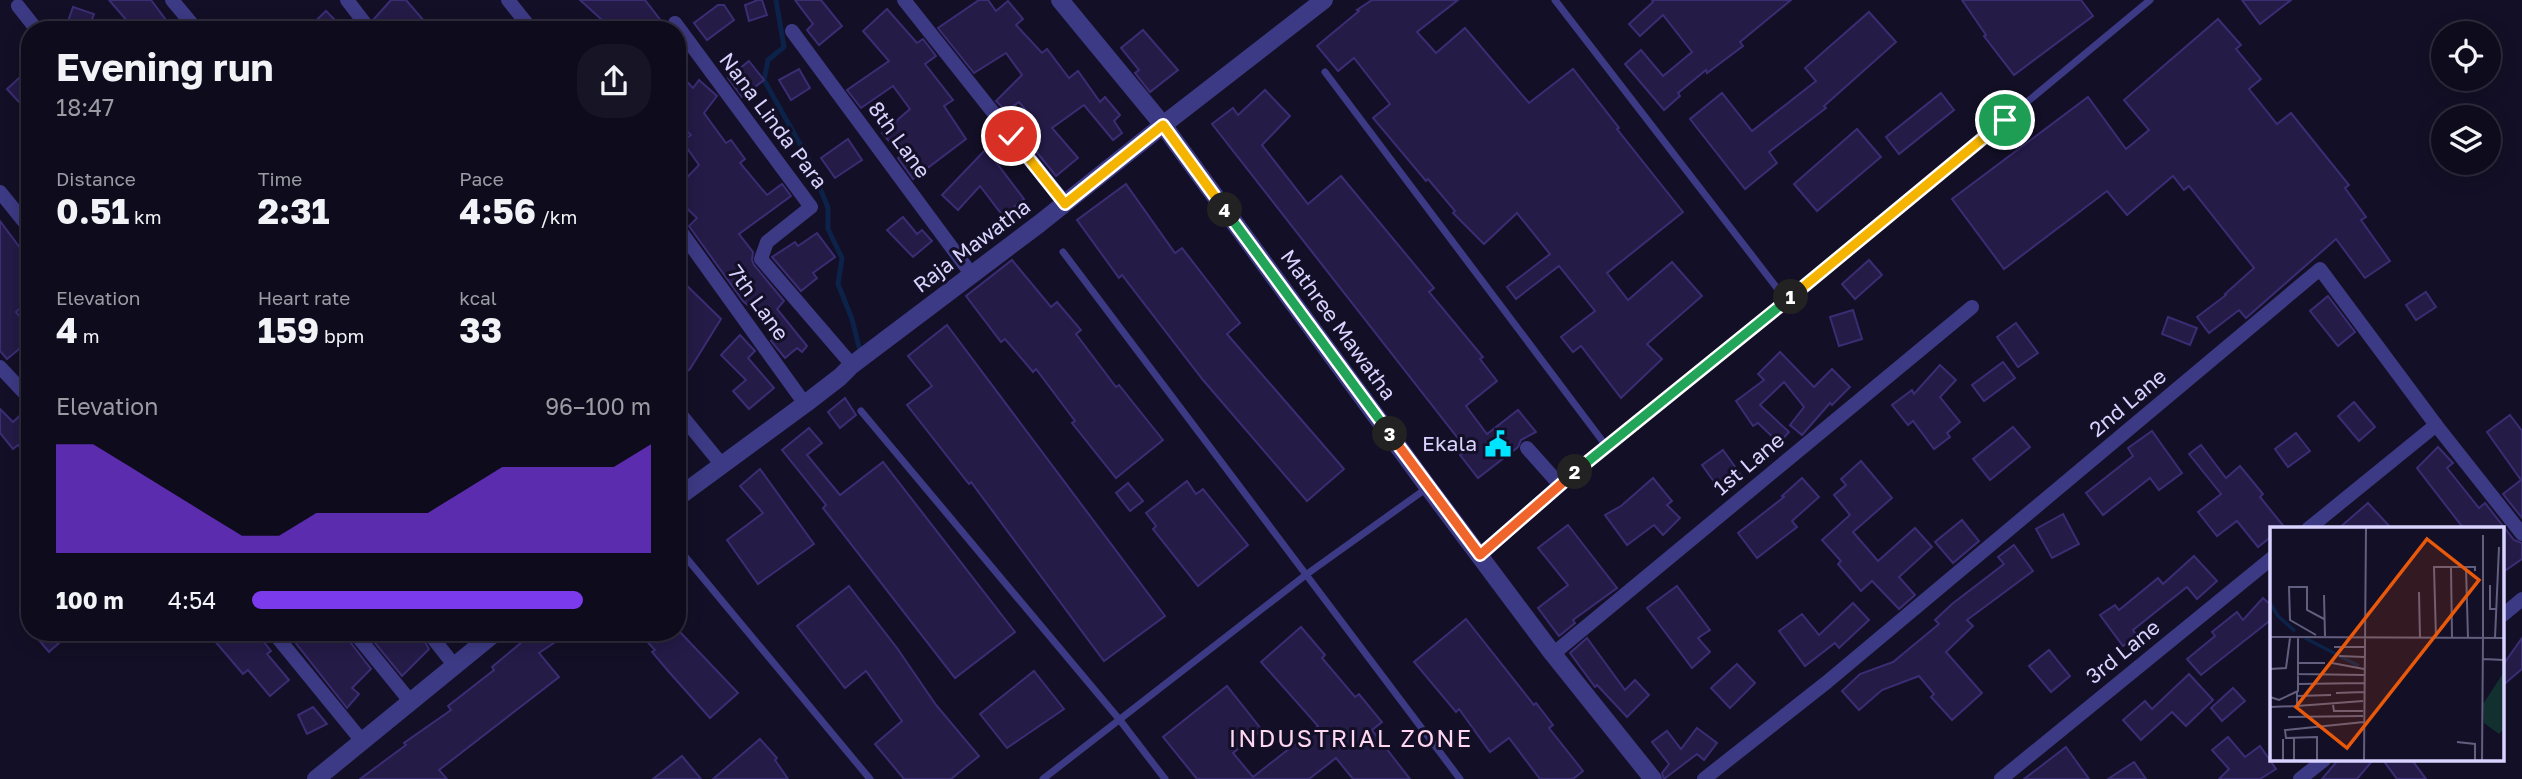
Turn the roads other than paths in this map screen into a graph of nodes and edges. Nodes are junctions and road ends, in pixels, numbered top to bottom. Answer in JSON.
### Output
{"nodes":[{"id":1,"x":172,"y":0,"type":"edge"},
{"id":2,"x":347,"y":0,"type":"edge"},
{"id":3,"x":508,"y":0,"type":"edge"},
{"id":4,"x":904,"y":0,"type":"edge"},
{"id":5,"x":1060,"y":0,"type":"edge"},
{"id":6,"x":1324,"y":0,"type":"edge"},
{"id":7,"x":1555,"y":0,"type":"edge"},
{"id":8,"x":2150,"y":0,"type":"edge"},
{"id":9,"x":19,"y":2,"type":"edge"},
{"id":10,"x":31,"y":21,"type":"edge"},
{"id":11,"x":190,"y":21,"type":"edge"},
{"id":12,"x":363,"y":21,"type":"edge"},
{"id":13,"x":525,"y":21,"type":"edge"},
{"id":14,"x":792,"y":31,"type":"dead end"},
{"id":15,"x":686,"y":38,"type":"edge"},
{"id":16,"x":1325,"y":72,"type":"dead end"},
{"id":17,"x":1163,"y":125,"type":"junction"},
{"id":18,"x":0,"y":192,"type":"edge"},
{"id":19,"x":1065,"y":204,"type":"junction"},
{"id":20,"x":21,"y":218,"type":"edge"},
{"id":21,"x":686,"y":239,"type":"edge"},
{"id":22,"x":1063,"y":252,"type":"dead end"},
{"id":23,"x":972,"y":275,"type":"junction"},
{"id":24,"x":1787,"y":300,"type":"junction"},
{"id":25,"x":1972,"y":307,"type":"dead end"},
{"id":26,"x":852,"y":365,"type":"junction"},
{"id":27,"x":0,"y":367,"type":"edge"},
{"id":28,"x":21,"y":389,"type":"edge"},
{"id":29,"x":805,"y":404,"type":"junction"},
{"id":30,"x":861,"y":411,"type":"dead end"},
{"id":31,"x":686,"y":421,"type":"edge"},
{"id":32,"x":2435,"y":425,"type":"junction"},
{"id":33,"x":1607,"y":447,"type":"junction"},
{"id":34,"x":1527,"y":449,"type":"dead end"},
{"id":35,"x":722,"y":465,"type":"junction"},
{"id":36,"x":1560,"y":485,"type":"junction"},
{"id":37,"x":1428,"y":487,"type":"junction"},
{"id":38,"x":686,"y":491,"type":"edge"},
{"id":39,"x":2310,"y":527,"type":"edge"},
{"id":40,"x":2522,"y":534,"type":"edge"},
{"id":41,"x":1480,"y":555,"type":"junction"},
{"id":42,"x":686,"y":558,"type":"edge"},
{"id":43,"x":2270,"y":560,"type":"edge"},
{"id":44,"x":1307,"y":574,"type":"junction"},
{"id":45,"x":2522,"y":599,"type":"edge"},
{"id":46,"x":2504,"y":614,"type":"edge"},
{"id":47,"x":280,"y":641,"type":"edge"},
{"id":48,"x":361,"y":641,"type":"edge"},
{"id":49,"x":435,"y":641,"type":"edge"},
{"id":50,"x":485,"y":641,"type":"edge"},
{"id":51,"x":1553,"y":653,"type":"junction"},
{"id":52,"x":454,"y":665,"type":"junction"},
{"id":53,"x":410,"y":701,"type":"junction"},
{"id":54,"x":1119,"y":719,"type":"junction"},
{"id":55,"x":362,"y":741,"type":"junction"},
{"id":56,"x":2321,"y":762,"type":"edge"},
{"id":57,"x":316,"y":779,"type":"edge"},
{"id":58,"x":870,"y":779,"type":"edge"},
{"id":59,"x":1043,"y":779,"type":"edge"},
{"id":60,"x":1165,"y":779,"type":"edge"},
{"id":61,"x":1460,"y":779,"type":"edge"},
{"id":62,"x":1653,"y":779,"type":"edge"},
{"id":63,"x":1704,"y":779,"type":"edge"},
{"id":64,"x":2001,"y":779,"type":"edge"},
{"id":65,"x":2300,"y":779,"type":"edge"}],
"edges":[{"from":1,"to":11,"type":"street"},
{"from":2,"to":12,"type":"street"},
{"from":3,"to":13,"type":"street"},
{"from":4,"to":19,"type":"street"},
{"from":5,"to":17,"type":"street","name":"Mathree Mawatha"},
{"from":6,"to":17,"type":"street","name":"Raja Mawatha"},
{"from":7,"to":24,"type":"lane"},
{"from":8,"to":24,"type":"lane"},
{"from":9,"to":10,"type":"street"},
{"from":14,"to":23,"type":"street","name":"8th Lane"},
{"from":15,"to":26,"type":"street","name":"Nana Linda Para"},
{"from":16,"to":33,"type":"lane"},
{"from":17,"to":19,"type":"street","name":"Raja Mawatha"},
{"from":17,"to":37,"type":"street","name":"Mathree Mawatha"},
{"from":18,"to":20,"type":"street"},
{"from":19,"to":23,"type":"street","name":"Raja Mawatha"},
{"from":21,"to":29,"type":"street","name":"7th Lane"},
{"from":22,"to":44,"type":"lane"},
{"from":23,"to":26,"type":"street","name":"Raja Mawatha"},
{"from":24,"to":33,"type":"lane"},
{"from":25,"to":51,"type":"street","name":"1st Lane"},
{"from":26,"to":29,"type":"street","name":"Raja Mawatha"},
{"from":27,"to":28,"type":"street"},
{"from":29,"to":35,"type":"street","name":"Raja Mawatha"},
{"from":30,"to":54,"type":"lane"},
{"from":31,"to":35,"type":"street"},
{"from":32,"to":39,"type":"street"},
{"from":32,"to":40,"type":"street","name":"2nd Lane"},
{"from":32,"to":63,"type":"street","name":"2nd Lane"},
{"from":33,"to":36,"type":"lane"},
{"from":34,"to":36,"type":"street"},
{"from":35,"to":38,"type":"street","name":"Raja Mawatha"},
{"from":36,"to":41,"type":"street"},
{"from":37,"to":41,"type":"street","name":"Mathree Mawatha"},
{"from":37,"to":44,"type":"lane"},
{"from":41,"to":51,"type":"street","name":"Mathree Mawatha"},
{"from":42,"to":58,"type":"lane"},
{"from":43,"to":64,"type":"street","name":"3rd Lane"},
{"from":44,"to":54,"type":"lane"},
{"from":44,"to":61,"type":"lane"},
{"from":45,"to":46,"type":"street"},
{"from":47,"to":55,"type":"street"},
{"from":48,"to":53,"type":"street"},
{"from":49,"to":52,"type":"street"},
{"from":50,"to":52,"type":"street"},
{"from":51,"to":62,"type":"street","name":"Mathree Mawatha"},
{"from":52,"to":53,"type":"street"},
{"from":53,"to":55,"type":"street"},
{"from":54,"to":59,"type":"lane"},
{"from":54,"to":60,"type":"lane"},
{"from":55,"to":57,"type":"street"},
{"from":56,"to":65,"type":"street"}]}
